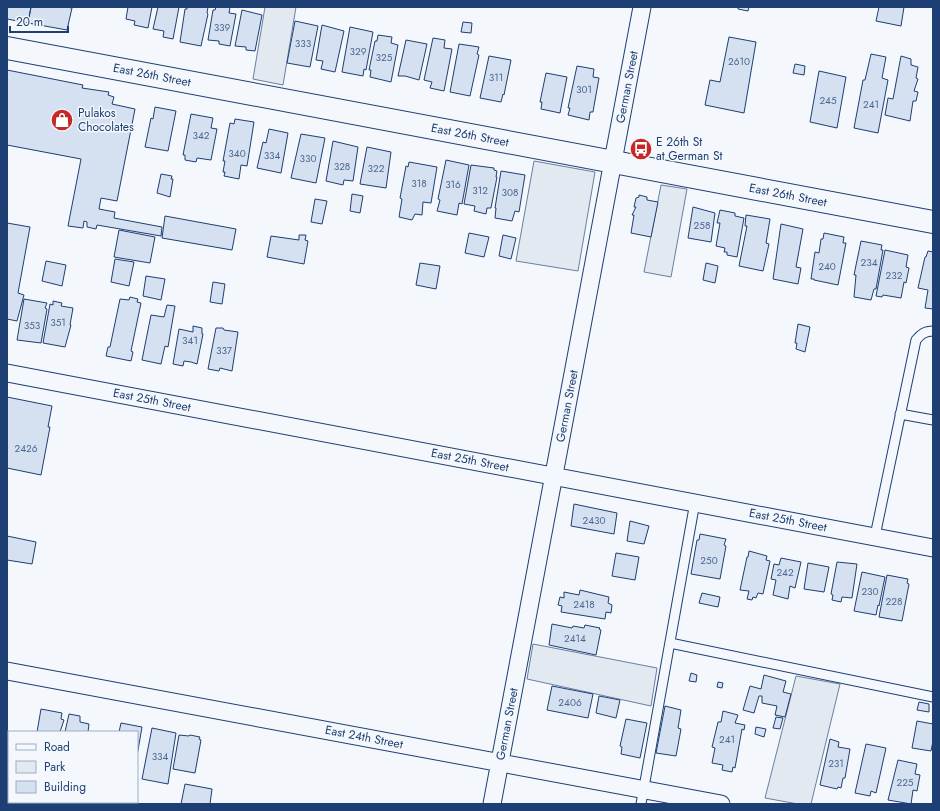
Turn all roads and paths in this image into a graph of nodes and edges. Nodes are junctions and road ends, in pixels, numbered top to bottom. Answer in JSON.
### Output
{"nodes":[{"id":1,"x":642,"y":7,"type":"edge"},
{"id":2,"x":7,"y":48,"type":"edge"},
{"id":3,"x":613,"y":162,"type":"junction"},
{"id":4,"x":933,"y":222,"type":"edge"},
{"id":5,"x":933,"y":331,"type":"edge"},
{"id":6,"x":7,"y":373,"type":"edge"},
{"id":7,"x":900,"y":414,"type":"junction"},
{"id":8,"x":933,"y":420,"type":"edge"},
{"id":9,"x":554,"y":476,"type":"junction"},
{"id":10,"x":695,"y":502,"type":"junction"},
{"id":11,"x":875,"y":536,"type":"junction"},
{"id":12,"x":933,"y":548,"type":"edge"},
{"id":13,"x":670,"y":643,"type":"junction"},
{"id":14,"x":7,"y":671,"type":"edge"},
{"id":15,"x":933,"y":697,"type":"edge"},
{"id":16,"x":500,"y":762,"type":"junction"},
{"id":17,"x":642,"y":797,"type":"edge"},
{"id":18,"x":492,"y":804,"type":"edge"},
{"id":19,"x":721,"y":804,"type":"edge"}],
"edges":[{"from":1,"to":3,"type":"street","name":"German Street"},
{"from":2,"to":3,"type":"main road","name":"East 26th Street"},
{"from":3,"to":4,"type":"main road","name":"East 26th Street"},
{"from":3,"to":9,"type":"street","name":"German Street"},
{"from":5,"to":7,"type":"lane"},
{"from":6,"to":9,"type":"street","name":"East 25th Street"},
{"from":7,"to":8,"type":"lane"},
{"from":7,"to":11,"type":"lane"},
{"from":9,"to":10,"type":"street","name":"East 25th Street"},
{"from":9,"to":16,"type":"street","name":"German Street"},
{"from":10,"to":11,"type":"street","name":"East 25th Street"},
{"from":10,"to":13,"type":"lane"},
{"from":11,"to":12,"type":"street","name":"East 25th Street"},
{"from":13,"to":15,"type":"lane"},
{"from":13,"to":17,"type":"lane"},
{"from":14,"to":16,"type":"street","name":"East 24th Street"},
{"from":16,"to":17,"type":"street","name":"East 24th Street"},
{"from":16,"to":18,"type":"street","name":"German Street"},
{"from":17,"to":19,"type":"street","name":"East 24th Street"}]}
